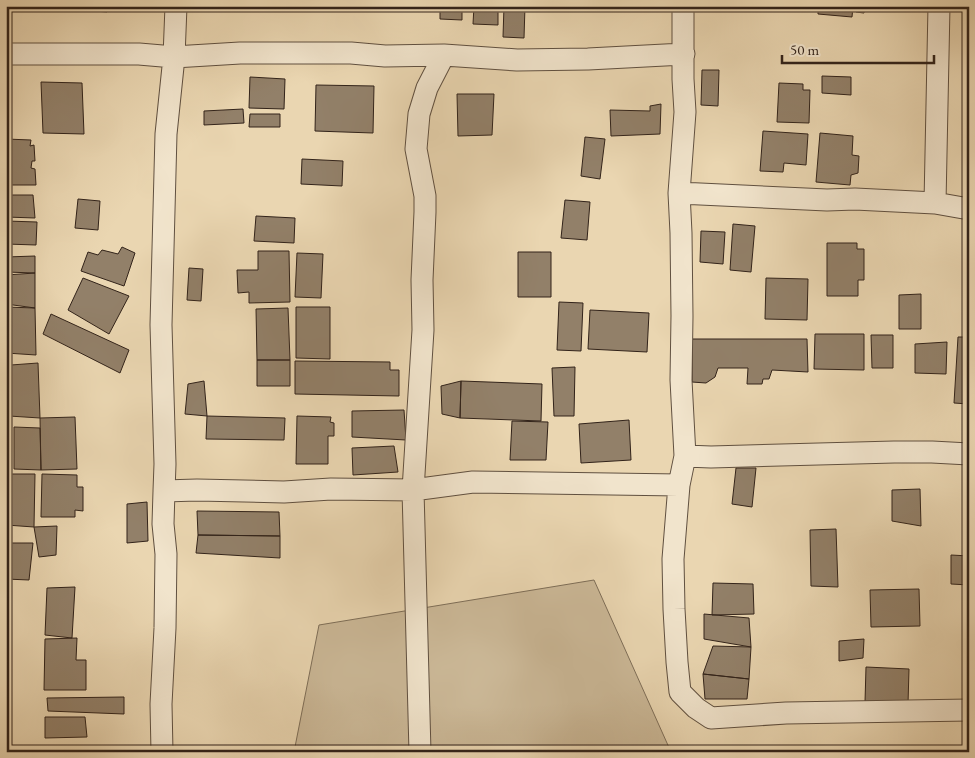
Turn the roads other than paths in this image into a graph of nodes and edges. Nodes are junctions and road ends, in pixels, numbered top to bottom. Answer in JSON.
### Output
{"nodes":[{"id":1,"x":176,"y":6,"type":"edge"},
{"id":2,"x":683,"y":6,"type":"edge"},
{"id":3,"x":939,"y":6,"type":"edge"},
{"id":4,"x":6,"y":54,"type":"edge"},
{"id":5,"x":684,"y":54,"type":"junction"},
{"id":6,"x":444,"y":55,"type":"junction"},
{"id":7,"x":174,"y":57,"type":"junction"},
{"id":8,"x":679,"y":193,"type":"junction"},
{"id":9,"x":935,"y":203,"type":"junction"},
{"id":10,"x":969,"y":209,"type":"edge"},
{"id":11,"x":969,"y":454,"type":"edge"},
{"id":12,"x":685,"y":456,"type":"junction"},
{"id":13,"x":679,"y":485,"type":"junction"},
{"id":14,"x":413,"y":490,"type":"junction"},
{"id":15,"x":164,"y":491,"type":"junction"},
{"id":16,"x":969,"y":710,"type":"edge"},
{"id":17,"x":162,"y":752,"type":"edge"},
{"id":18,"x":420,"y":752,"type":"edge"}],
"edges":[{"from":1,"to":7,"type":"street"},
{"from":2,"to":5,"type":"street"},
{"from":3,"to":9,"type":"street"},
{"from":4,"to":7,"type":"street"},
{"from":5,"to":6,"type":"street"},
{"from":5,"to":8,"type":"street"},
{"from":6,"to":7,"type":"street"},
{"from":6,"to":14,"type":"street"},
{"from":7,"to":15,"type":"street"},
{"from":8,"to":9,"type":"street"},
{"from":8,"to":12,"type":"street"},
{"from":9,"to":10,"type":"street"},
{"from":11,"to":12,"type":"street"},
{"from":12,"to":13,"type":"street"},
{"from":13,"to":14,"type":"street"},
{"from":13,"to":16,"type":"street"},
{"from":14,"to":15,"type":"street"},
{"from":14,"to":18,"type":"street"},
{"from":15,"to":17,"type":"street"}]}
